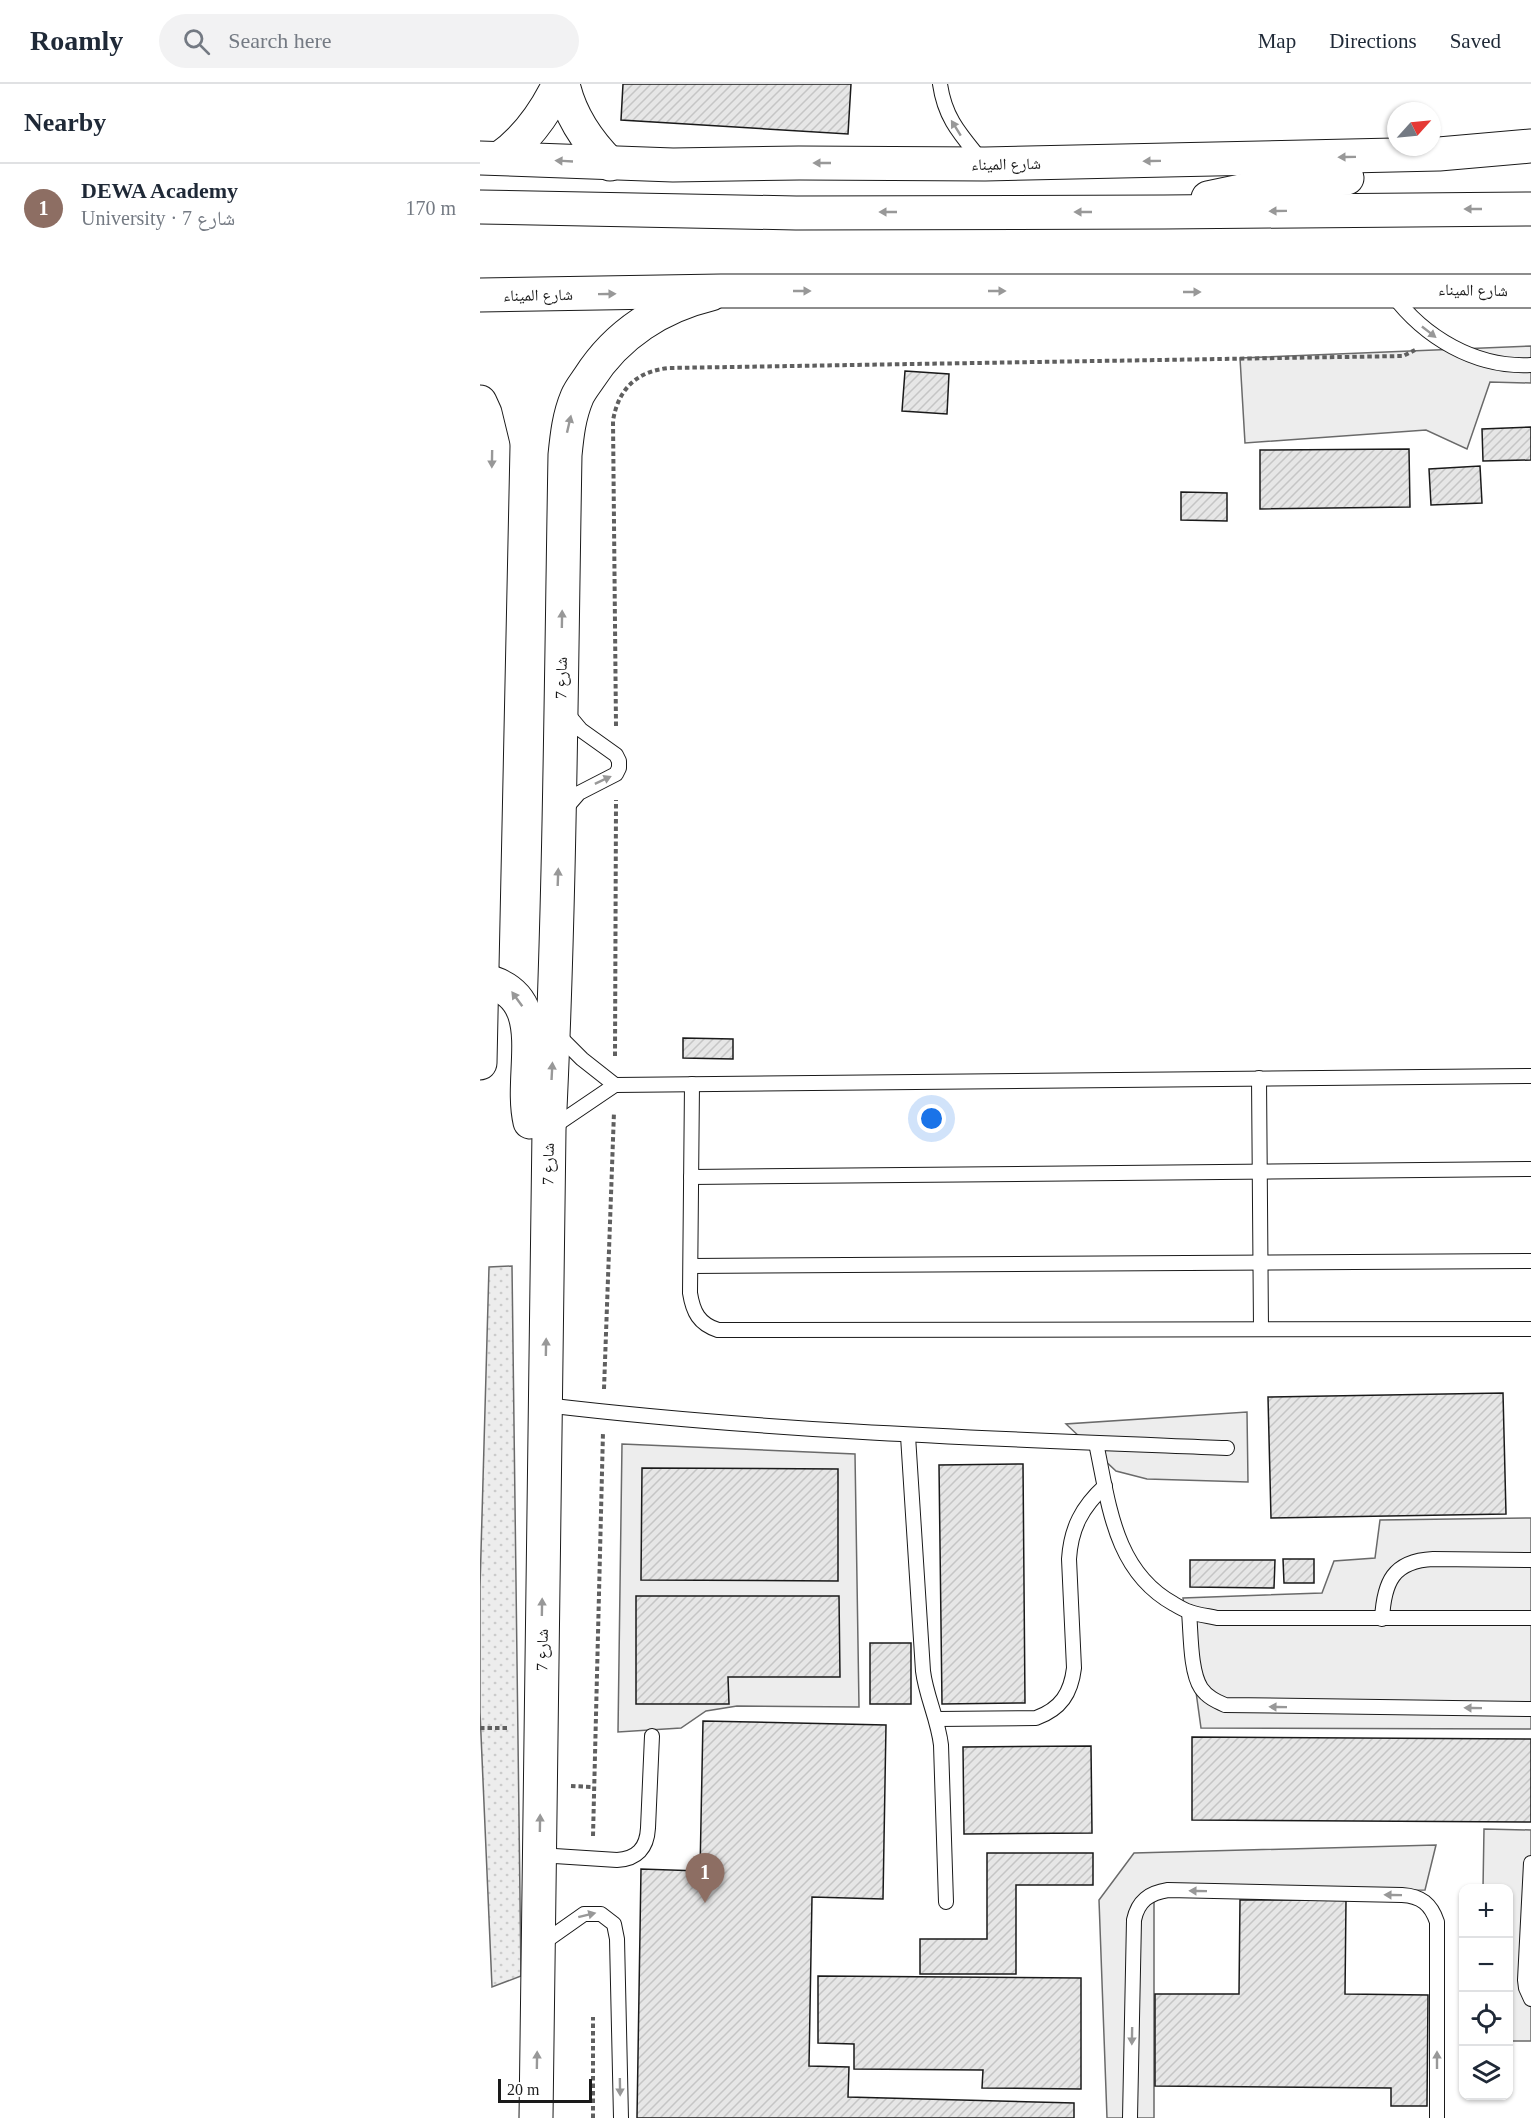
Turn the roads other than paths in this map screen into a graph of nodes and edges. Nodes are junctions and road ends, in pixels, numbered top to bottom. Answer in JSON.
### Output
{"nodes":[{"id":1,"x":561,"y":84,"type":"edge"},
{"id":2,"x":940,"y":84,"type":"edge"},
{"id":3,"x":1531,"y":146,"type":"edge"},
{"id":4,"x":490,"y":158,"type":"edge"},
{"id":5,"x":610,"y":164,"type":"junction"},
{"id":6,"x":985,"y":165,"type":"junction"},
{"id":7,"x":1531,"y":165,"type":"edge"},
{"id":8,"x":480,"y":207,"type":"edge"},
{"id":9,"x":1531,"y":209,"type":"edge"},
{"id":10,"x":1164,"y":212,"type":"junction"},
{"id":11,"x":1389,"y":290,"type":"junction"},
{"id":12,"x":721,"y":291,"type":"junction"},
{"id":13,"x":1531,"y":291,"type":"edge"},
{"id":14,"x":480,"y":295,"type":"edge"},
{"id":15,"x":1531,"y":365,"type":"edge"},
{"id":16,"x":480,"y":402,"type":"edge"},
{"id":17,"x":561,"y":703,"type":"junction"},
{"id":18,"x":560,"y":818,"type":"junction"},
{"id":19,"x":482,"y":980,"type":"junction"},
{"id":20,"x":554,"y":1030,"type":"junction"},
{"id":21,"x":480,"y":1063,"type":"edge"},
{"id":22,"x":1531,"y":1076,"type":"edge"},
{"id":23,"x":1259,"y":1078,"type":"junction"},
{"id":24,"x":615,"y":1084,"type":"junction"},
{"id":25,"x":692,"y":1084,"type":"junction"},
{"id":26,"x":549,"y":1142,"type":"junction"},
{"id":27,"x":1531,"y":1169,"type":"edge"},
{"id":28,"x":1260,"y":1172,"type":"junction"},
{"id":29,"x":691,"y":1177,"type":"junction"},
{"id":30,"x":1531,"y":1261,"type":"edge"},
{"id":31,"x":1260,"y":1262,"type":"junction"},
{"id":32,"x":690,"y":1266,"type":"junction"},
{"id":33,"x":1261,"y":1329,"type":"junction"},
{"id":34,"x":1531,"y":1329,"type":"edge"},
{"id":35,"x":545,"y":1405,"type":"junction"},
{"id":36,"x":908,"y":1436,"type":"junction"},
{"id":37,"x":1096,"y":1443,"type":"junction"},
{"id":38,"x":1227,"y":1448,"type":"dead end"},
{"id":39,"x":1105,"y":1486,"type":"junction"},
{"id":40,"x":1531,"y":1560,"type":"edge"},
{"id":41,"x":1189,"y":1612,"type":"junction"},
{"id":42,"x":1382,"y":1618,"type":"junction"},
{"id":43,"x":1531,"y":1618,"type":"edge"},
{"id":44,"x":1531,"y":1709,"type":"edge"},
{"id":45,"x":937,"y":1719,"type":"junction"},
{"id":46,"x":652,"y":1736,"type":"dead end"},
{"id":47,"x":539,"y":1855,"type":"junction"},
{"id":48,"x":1531,"y":1863,"type":"edge"},
{"id":49,"x":946,"y":1902,"type":"dead end"},
{"id":50,"x":1529,"y":1926,"type":"edge"},
{"id":51,"x":538,"y":1946,"type":"junction"},
{"id":52,"x":1531,"y":1999,"type":"edge"},
{"id":53,"x":536,"y":2118,"type":"edge"},
{"id":54,"x":621,"y":2118,"type":"edge"},
{"id":55,"x":1131,"y":2118,"type":"edge"},
{"id":56,"x":1437,"y":2118,"type":"edge"}],
"edges":[{"from":1,"to":4,"type":"main road"},
{"from":1,"to":5,"type":"main road"},
{"from":6,"to":2,"type":"lane","one_way":true},
{"from":3,"to":6,"type":"main road","name":"شارع الميناء","one_way":true},
{"from":5,"to":4,"type":"main road","name":"شارع الميناء","one_way":true},
{"from":6,"to":5,"type":"main road","name":"شارع الميناء","one_way":true},
{"from":7,"to":10,"type":"main road"},
{"from":10,"to":8,"type":"main road","one_way":true},
{"from":9,"to":10,"type":"main road","one_way":true},
{"from":12,"to":11,"type":"main road","name":"شارع الميناء","one_way":true},
{"from":11,"to":13,"type":"main road","name":"شارع الميناء"},
{"from":11,"to":15,"type":"lane","one_way":true},
{"from":14,"to":12,"type":"main road","name":"شارع الميناء","one_way":true},
{"from":17,"to":12,"type":"main road","name":"شارع 7","one_way":true},
{"from":16,"to":19,"type":"main road","one_way":true},
{"from":17,"to":18,"type":"main road","name":"شارع 7"},
{"from":18,"to":17,"type":"lane","one_way":true},
{"from":20,"to":18,"type":"main road","name":"شارع 7","one_way":true},
{"from":19,"to":21,"type":"main road"},
{"from":26,"to":19,"type":"main road","one_way":true},
{"from":20,"to":24,"type":"lane"},
{"from":26,"to":20,"type":"main road","name":"شارع 7","one_way":true},
{"from":22,"to":23,"type":"lane"},
{"from":23,"to":25,"type":"lane"},
{"from":23,"to":28,"type":"lane"},
{"from":24,"to":25,"type":"lane"},
{"from":24,"to":26,"type":"lane"},
{"from":25,"to":29,"type":"lane"},
{"from":35,"to":26,"type":"main road","name":"شارع 7","one_way":true},
{"from":27,"to":28,"type":"lane"},
{"from":28,"to":29,"type":"lane"},
{"from":28,"to":31,"type":"lane"},
{"from":29,"to":32,"type":"lane"},
{"from":30,"to":31,"type":"lane"},
{"from":31,"to":32,"type":"lane"},
{"from":31,"to":33,"type":"lane"},
{"from":32,"to":33,"type":"lane"},
{"from":33,"to":34,"type":"lane"},
{"from":35,"to":36,"type":"lane"},
{"from":47,"to":35,"type":"main road","name":"شارع 7","one_way":true},
{"from":36,"to":37,"type":"lane"},
{"from":36,"to":45,"type":"lane"},
{"from":37,"to":38,"type":"lane"},
{"from":37,"to":39,"type":"lane"},
{"from":39,"to":41,"type":"lane"},
{"from":39,"to":45,"type":"lane"},
{"from":40,"to":42,"type":"lane"},
{"from":41,"to":42,"type":"lane"},
{"from":44,"to":41,"type":"lane","one_way":true},
{"from":42,"to":43,"type":"lane"},
{"from":45,"to":49,"type":"lane"},
{"from":46,"to":47,"type":"lane"},
{"from":47,"to":51,"type":"main road","name":"شارع 7"},
{"from":48,"to":50,"type":"lane"},
{"from":50,"to":52,"type":"lane"},
{"from":53,"to":51,"type":"main road","name":"شارع 7","one_way":true},
{"from":51,"to":54,"type":"lane","one_way":true},
{"from":56,"to":55,"type":"lane","one_way":true}]}
